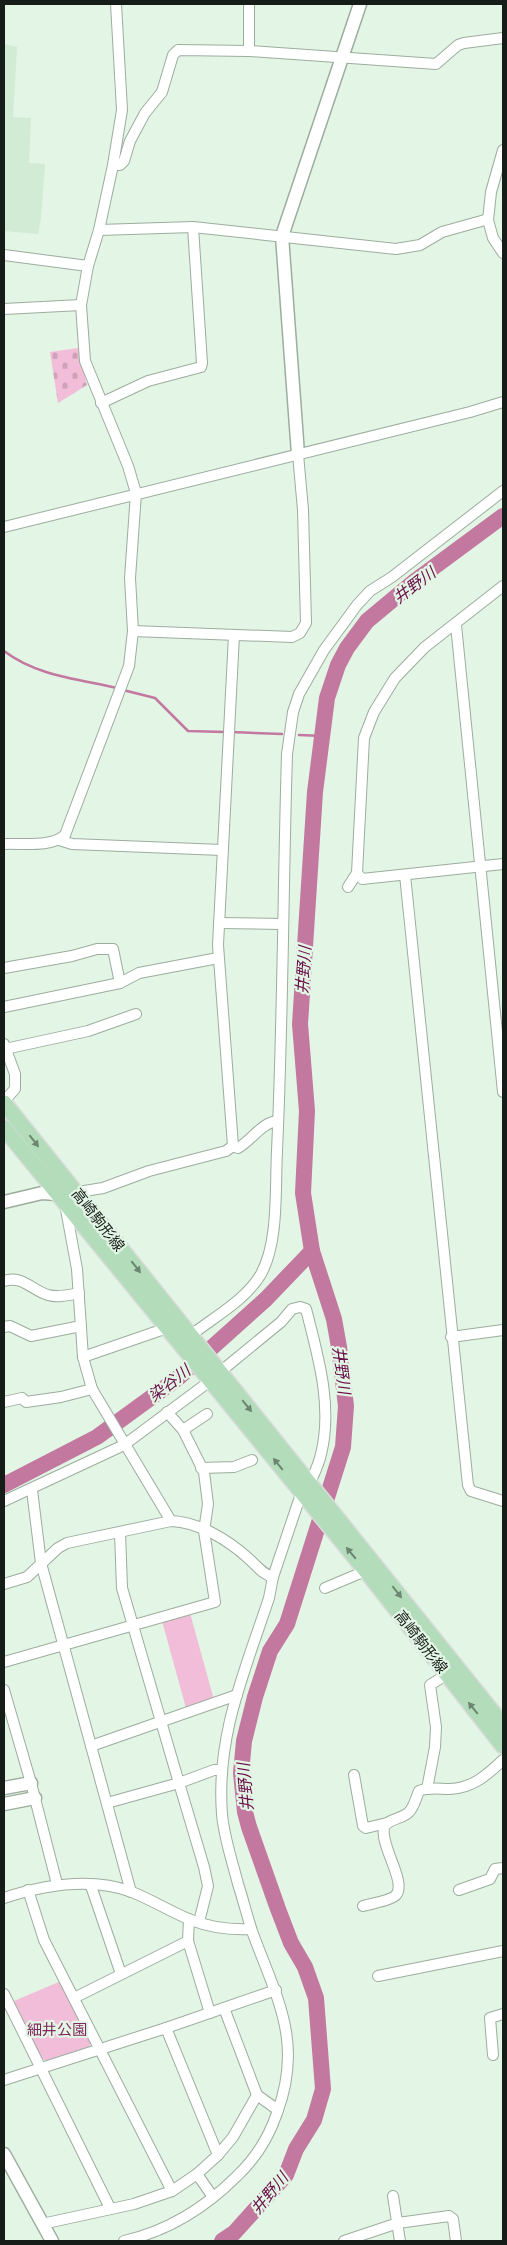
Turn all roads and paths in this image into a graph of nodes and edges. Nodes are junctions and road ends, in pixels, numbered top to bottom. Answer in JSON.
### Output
{"nodes":[{"id":1,"x":116,"y":4,"type":"edge"},
{"id":2,"x":249,"y":4,"type":"edge"},
{"id":3,"x":360,"y":4,"type":"edge"},
{"id":4,"x":503,"y":38,"type":"edge"},
{"id":5,"x":249,"y":51,"type":"junction"},
{"id":6,"x":342,"y":58,"type":"junction"},
{"id":7,"x":503,"y":150,"type":"edge"},
{"id":8,"x":113,"y":165,"type":"junction"},
{"id":9,"x":488,"y":220,"type":"junction"},
{"id":10,"x":193,"y":227,"type":"junction"},
{"id":11,"x":99,"y":230,"type":"junction"},
{"id":12,"x":282,"y":236,"type":"junction"},
{"id":13,"x":502,"y":249,"type":"edge"},
{"id":14,"x":4,"y":255,"type":"edge"},
{"id":15,"x":88,"y":266,"type":"junction"},
{"id":16,"x":81,"y":305,"type":"junction"},
{"id":17,"x":4,"y":309,"type":"edge"},
{"id":18,"x":503,"y":402,"type":"edge"},
{"id":19,"x":101,"y":403,"type":"junction"},
{"id":20,"x":298,"y":454,"type":"junction"},
{"id":21,"x":503,"y":491,"type":"edge"},
{"id":22,"x":136,"y":493,"type":"junction"},
{"id":23,"x":4,"y":527,"type":"edge"},
{"id":24,"x":503,"y":586,"type":"edge"},
{"id":25,"x":456,"y":625,"type":"junction"},
{"id":26,"x":133,"y":631,"type":"junction"},
{"id":27,"x":234,"y":635,"type":"junction"},
{"id":28,"x":59,"y":840,"type":"junction"},
{"id":29,"x":4,"y":844,"type":"edge"},
{"id":30,"x":222,"y":850,"type":"junction"},
{"id":31,"x":503,"y":864,"type":"edge"},
{"id":32,"x":480,"y":866,"type":"junction"},
{"id":33,"x":357,"y":874,"type":"junction"},
{"id":34,"x":405,"y":875,"type":"junction"},
{"id":35,"x":348,"y":888,"type":"dead end"},
{"id":36,"x":219,"y":923,"type":"junction"},
{"id":37,"x":282,"y":924,"type":"junction"},
{"id":38,"x":218,"y":958,"type":"junction"},
{"id":39,"x":4,"y":968,"type":"edge"},
{"id":40,"x":120,"y":983,"type":"junction"},
{"id":41,"x":4,"y":1007,"type":"edge"},
{"id":42,"x":136,"y":1014,"type":"dead end"},
{"id":43,"x":4,"y":1046,"type":"edge"},
{"id":44,"x":503,"y":1092,"type":"edge"},
{"id":45,"x":4,"y":1102,"type":"edge"},
{"id":46,"x":278,"y":1121,"type":"junction"},
{"id":47,"x":4,"y":1128,"type":"edge"},
{"id":48,"x":233,"y":1146,"type":"junction"},
{"id":49,"x":78,"y":1193,"type":"junction"},
{"id":50,"x":60,"y":1199,"type":"junction"},
{"id":51,"x":4,"y":1202,"type":"edge"},
{"id":52,"x":4,"y":1281,"type":"edge"},
{"id":53,"x":79,"y":1293,"type":"junction"},
{"id":54,"x":80,"y":1326,"type":"junction"},
{"id":55,"x":4,"y":1327,"type":"edge"},
{"id":56,"x":166,"y":1328,"type":"junction"},
{"id":57,"x":503,"y":1330,"type":"edge"},
{"id":58,"x":451,"y":1337,"type":"junction"},
{"id":59,"x":188,"y":1340,"type":"junction"},
{"id":60,"x":83,"y":1357,"type":"junction"},
{"id":61,"x":214,"y":1375,"type":"junction"},
{"id":62,"x":92,"y":1389,"type":"junction"},
{"id":63,"x":4,"y":1402,"type":"edge"},
{"id":64,"x":167,"y":1412,"type":"junction"},
{"id":65,"x":207,"y":1414,"type":"dead end"},
{"id":66,"x":183,"y":1430,"type":"junction"},
{"id":67,"x":123,"y":1443,"type":"junction"},
{"id":68,"x":252,"y":1460,"type":"dead end"},
{"id":69,"x":202,"y":1468,"type":"junction"},
{"id":70,"x":32,"y":1490,"type":"junction"},
{"id":71,"x":309,"y":1492,"type":"junction"},
{"id":72,"x":4,"y":1501,"type":"edge"},
{"id":73,"x":503,"y":1501,"type":"edge"},
{"id":74,"x":171,"y":1521,"type":"junction"},
{"id":75,"x":204,"y":1531,"type":"junction"},
{"id":76,"x":120,"y":1532,"type":"junction"},
{"id":77,"x":41,"y":1563,"type":"junction"},
{"id":78,"x":371,"y":1568,"type":"junction"},
{"id":79,"x":273,"y":1577,"type":"junction"},
{"id":80,"x":4,"y":1584,"type":"edge"},
{"id":81,"x":325,"y":1588,"type":"dead end"},
{"id":82,"x":132,"y":1626,"type":"junction"},
{"id":83,"x":63,"y":1645,"type":"junction"},
{"id":84,"x":4,"y":1662,"type":"edge"},
{"id":85,"x":446,"y":1675,"type":"junction"},
{"id":86,"x":4,"y":1690,"type":"edge"},
{"id":87,"x":237,"y":1695,"type":"junction"},
{"id":88,"x":161,"y":1722,"type":"junction"},
{"id":89,"x":503,"y":1725,"type":"edge"},
{"id":90,"x":91,"y":1746,"type":"junction"},
{"id":91,"x":503,"y":1746,"type":"edge"},
{"id":92,"x":503,"y":1760,"type":"edge"},
{"id":93,"x":222,"y":1770,"type":"junction"},
{"id":94,"x":354,"y":1775,"type":"dead end"},
{"id":95,"x":31,"y":1783,"type":"junction"},
{"id":96,"x":179,"y":1783,"type":"junction"},
{"id":97,"x":4,"y":1788,"type":"edge"},
{"id":98,"x":427,"y":1789,"type":"junction"},
{"id":99,"x":35,"y":1798,"type":"junction"},
{"id":100,"x":107,"y":1803,"type":"junction"},
{"id":101,"x":4,"y":1804,"type":"edge"},
{"id":102,"x":387,"y":1823,"type":"junction"},
{"id":103,"x":503,"y":1868,"type":"edge"},
{"id":104,"x":57,"y":1884,"type":"junction"},
{"id":105,"x":92,"y":1886,"type":"junction"},
{"id":106,"x":28,"y":1890,"type":"junction"},
{"id":107,"x":459,"y":1890,"type":"dead end"},
{"id":108,"x":131,"y":1892,"type":"junction"},
{"id":109,"x":4,"y":1898,"type":"edge"},
{"id":110,"x":363,"y":1906,"type":"dead end"},
{"id":111,"x":194,"y":1921,"type":"junction"},
{"id":112,"x":252,"y":1929,"type":"junction"},
{"id":113,"x":188,"y":1941,"type":"junction"},
{"id":114,"x":503,"y":1951,"type":"edge"},
{"id":115,"x":121,"y":1974,"type":"junction"},
{"id":116,"x":378,"y":1976,"type":"dead end"},
{"id":117,"x":276,"y":1990,"type":"junction"},
{"id":118,"x":4,"y":1994,"type":"edge"},
{"id":119,"x":74,"y":1998,"type":"junction"},
{"id":120,"x":224,"y":2008,"type":"junction"},
{"id":121,"x":210,"y":2013,"type":"junction"},
{"id":122,"x":503,"y":2014,"type":"edge"},
{"id":123,"x":166,"y":2028,"type":"junction"},
{"id":124,"x":101,"y":2048,"type":"junction"},
{"id":125,"x":493,"y":2055,"type":"dead end"},
{"id":126,"x":41,"y":2068,"type":"junction"},
{"id":127,"x":4,"y":2080,"type":"edge"},
{"id":128,"x":257,"y":2095,"type":"junction"},
{"id":129,"x":278,"y":2110,"type":"junction"},
{"id":130,"x":4,"y":2154,"type":"edge"},
{"id":131,"x":218,"y":2155,"type":"junction"},
{"id":132,"x":198,"y":2174,"type":"junction"},
{"id":133,"x":172,"y":2191,"type":"junction"},
{"id":134,"x":394,"y":2196,"type":"dead end"},
{"id":135,"x":213,"y":2197,"type":"junction"},
{"id":136,"x":110,"y":2208,"type":"junction"},
{"id":137,"x":398,"y":2223,"type":"junction"},
{"id":138,"x":42,"y":2224,"type":"junction"},
{"id":139,"x":52,"y":2241,"type":"edge"},
{"id":140,"x":124,"y":2241,"type":"edge"},
{"id":141,"x":344,"y":2241,"type":"edge"},
{"id":142,"x":400,"y":2241,"type":"edge"},
{"id":143,"x":456,"y":2241,"type":"edge"}],
"edges":[{"from":1,"to":8,"type":"street"},
{"from":2,"to":5,"type":"street"},
{"from":3,"to":6,"type":"street"},
{"from":4,"to":6,"type":"street"},
{"from":5,"to":6,"type":"street"},
{"from":5,"to":8,"type":"street"},
{"from":6,"to":12,"type":"street"},
{"from":7,"to":9,"type":"street"},
{"from":8,"to":11,"type":"street"},
{"from":9,"to":12,"type":"street"},
{"from":9,"to":13,"type":"street"},
{"from":10,"to":11,"type":"street"},
{"from":10,"to":12,"type":"street"},
{"from":10,"to":19,"type":"street"},
{"from":11,"to":15,"type":"street"},
{"from":12,"to":20,"type":"street"},
{"from":14,"to":15,"type":"street"},
{"from":15,"to":16,"type":"street"},
{"from":16,"to":17,"type":"street"},
{"from":16,"to":19,"type":"street"},
{"from":18,"to":20,"type":"street"},
{"from":19,"to":22,"type":"street"},
{"from":20,"to":22,"type":"street"},
{"from":20,"to":27,"type":"street"},
{"from":21,"to":37,"type":"street"},
{"from":22,"to":23,"type":"street"},
{"from":22,"to":26,"type":"street"},
{"from":24,"to":25,"type":"street"},
{"from":25,"to":32,"type":"street"},
{"from":25,"to":33,"type":"street"},
{"from":26,"to":27,"type":"street"},
{"from":26,"to":28,"type":"street"},
{"from":27,"to":30,"type":"street"},
{"from":28,"to":29,"type":"street"},
{"from":28,"to":30,"type":"street"},
{"from":30,"to":36,"type":"street"},
{"from":31,"to":32,"type":"street"},
{"from":32,"to":34,"type":"street"},
{"from":32,"to":44,"type":"street"},
{"from":33,"to":34,"type":"street"},
{"from":33,"to":35,"type":"street"},
{"from":34,"to":58,"type":"street"},
{"from":36,"to":37,"type":"street"},
{"from":36,"to":38,"type":"street"},
{"from":37,"to":46,"type":"street"},
{"from":38,"to":40,"type":"street"},
{"from":38,"to":48,"type":"street"},
{"from":39,"to":40,"type":"street"},
{"from":40,"to":41,"type":"street"},
{"from":42,"to":43,"type":"street"},
{"from":43,"to":45,"type":"street"},
{"from":45,"to":49,"type":"main road","name":"高崎駒形線","one_way":true},
{"from":46,"to":48,"type":"street"},
{"from":46,"to":59,"type":"street"},
{"from":47,"to":50,"type":"main road","name":"高崎駒形線"},
{"from":48,"to":49,"type":"street"},
{"from":49,"to":50,"type":"street"},
{"from":49,"to":59,"type":"main road","name":"高崎駒形線","one_way":true},
{"from":50,"to":51,"type":"street"},
{"from":50,"to":53,"type":"street"},
{"from":50,"to":56,"type":"main road","name":"高崎駒形線"},
{"from":52,"to":53,"type":"street"},
{"from":53,"to":54,"type":"street"},
{"from":54,"to":55,"type":"street"},
{"from":54,"to":60,"type":"street"},
{"from":56,"to":59,"type":"main road","name":"高崎駒形線"},
{"from":56,"to":60,"type":"street"},
{"from":57,"to":58,"type":"street"},
{"from":58,"to":73,"type":"street"},
{"from":59,"to":61,"type":"main road"},
{"from":60,"to":62,"type":"street"},
{"from":61,"to":64,"type":"street"},
{"from":61,"to":71,"type":"main road"},
{"from":61,"to":71,"type":"street"},
{"from":62,"to":63,"type":"street"},
{"from":62,"to":67,"type":"street"},
{"from":64,"to":66,"type":"street"},
{"from":64,"to":67,"type":"street"},
{"from":65,"to":66,"type":"street"},
{"from":66,"to":69,"type":"street"},
{"from":67,"to":70,"type":"street"},
{"from":67,"to":74,"type":"street"},
{"from":68,"to":69,"type":"street"},
{"from":69,"to":75,"type":"street"},
{"from":70,"to":72,"type":"street"},
{"from":70,"to":77,"type":"street"},
{"from":71,"to":78,"type":"main road","name":"高崎駒形線"},
{"from":71,"to":79,"type":"street"},
{"from":74,"to":75,"type":"street"},
{"from":74,"to":76,"type":"street"},
{"from":75,"to":79,"type":"street"},
{"from":75,"to":82,"type":"street"},
{"from":76,"to":77,"type":"street"},
{"from":76,"to":82,"type":"street"},
{"from":77,"to":80,"type":"street"},
{"from":77,"to":83,"type":"street"},
{"from":78,"to":81,"type":"street"},
{"from":78,"to":85,"type":"main road","name":"高崎駒形線"},
{"from":78,"to":89,"type":"main road","name":"高崎駒形線","one_way":true},
{"from":79,"to":87,"type":"street"},
{"from":82,"to":83,"type":"street"},
{"from":82,"to":88,"type":"street"},
{"from":83,"to":84,"type":"street"},
{"from":83,"to":90,"type":"street"},
{"from":91,"to":85,"type":"main road","name":"高崎駒形線","one_way":true},
{"from":85,"to":98,"type":"street"},
{"from":86,"to":95,"type":"street"},
{"from":87,"to":88,"type":"street"},
{"from":87,"to":93,"type":"street"},
{"from":88,"to":90,"type":"street"},
{"from":88,"to":96,"type":"street"},
{"from":90,"to":100,"type":"street"},
{"from":92,"to":98,"type":"street"},
{"from":93,"to":96,"type":"street"},
{"from":93,"to":112,"type":"street"},
{"from":94,"to":102,"type":"street"},
{"from":95,"to":97,"type":"street"},
{"from":95,"to":99,"type":"street"},
{"from":96,"to":100,"type":"street"},
{"from":96,"to":111,"type":"street"},
{"from":98,"to":102,"type":"street"},
{"from":99,"to":101,"type":"street"},
{"from":99,"to":104,"type":"street"},
{"from":100,"to":108,"type":"street"},
{"from":102,"to":110,"type":"street"},
{"from":103,"to":107,"type":"street"},
{"from":104,"to":105,"type":"street"},
{"from":104,"to":106,"type":"street"},
{"from":105,"to":108,"type":"street"},
{"from":105,"to":115,"type":"street"},
{"from":106,"to":109,"type":"street"},
{"from":106,"to":119,"type":"street"},
{"from":108,"to":111,"type":"street"},
{"from":111,"to":112,"type":"street"},
{"from":111,"to":113,"type":"street"},
{"from":112,"to":117,"type":"street"},
{"from":113,"to":115,"type":"street"},
{"from":113,"to":121,"type":"street"},
{"from":114,"to":116,"type":"street"},
{"from":115,"to":119,"type":"street"},
{"from":117,"to":120,"type":"street"},
{"from":117,"to":129,"type":"street"},
{"from":118,"to":126,"type":"street"},
{"from":119,"to":124,"type":"street"},
{"from":120,"to":121,"type":"street"},
{"from":120,"to":128,"type":"street"},
{"from":121,"to":123,"type":"street"},
{"from":122,"to":125,"type":"street"},
{"from":123,"to":124,"type":"street"},
{"from":123,"to":131,"type":"street"},
{"from":124,"to":126,"type":"street"},
{"from":124,"to":133,"type":"street"},
{"from":126,"to":127,"type":"street"},
{"from":126,"to":136,"type":"street"},
{"from":128,"to":129,"type":"street"},
{"from":128,"to":131,"type":"street"},
{"from":129,"to":135,"type":"street"},
{"from":130,"to":138,"type":"street"},
{"from":131,"to":132,"type":"street"},
{"from":132,"to":133,"type":"street"},
{"from":132,"to":135,"type":"street"},
{"from":133,"to":136,"type":"street"},
{"from":134,"to":137,"type":"street"},
{"from":135,"to":140,"type":"street"},
{"from":136,"to":138,"type":"street"},
{"from":137,"to":141,"type":"street"},
{"from":137,"to":142,"type":"street"},
{"from":137,"to":143,"type":"street"},
{"from":138,"to":139,"type":"street"}]}
